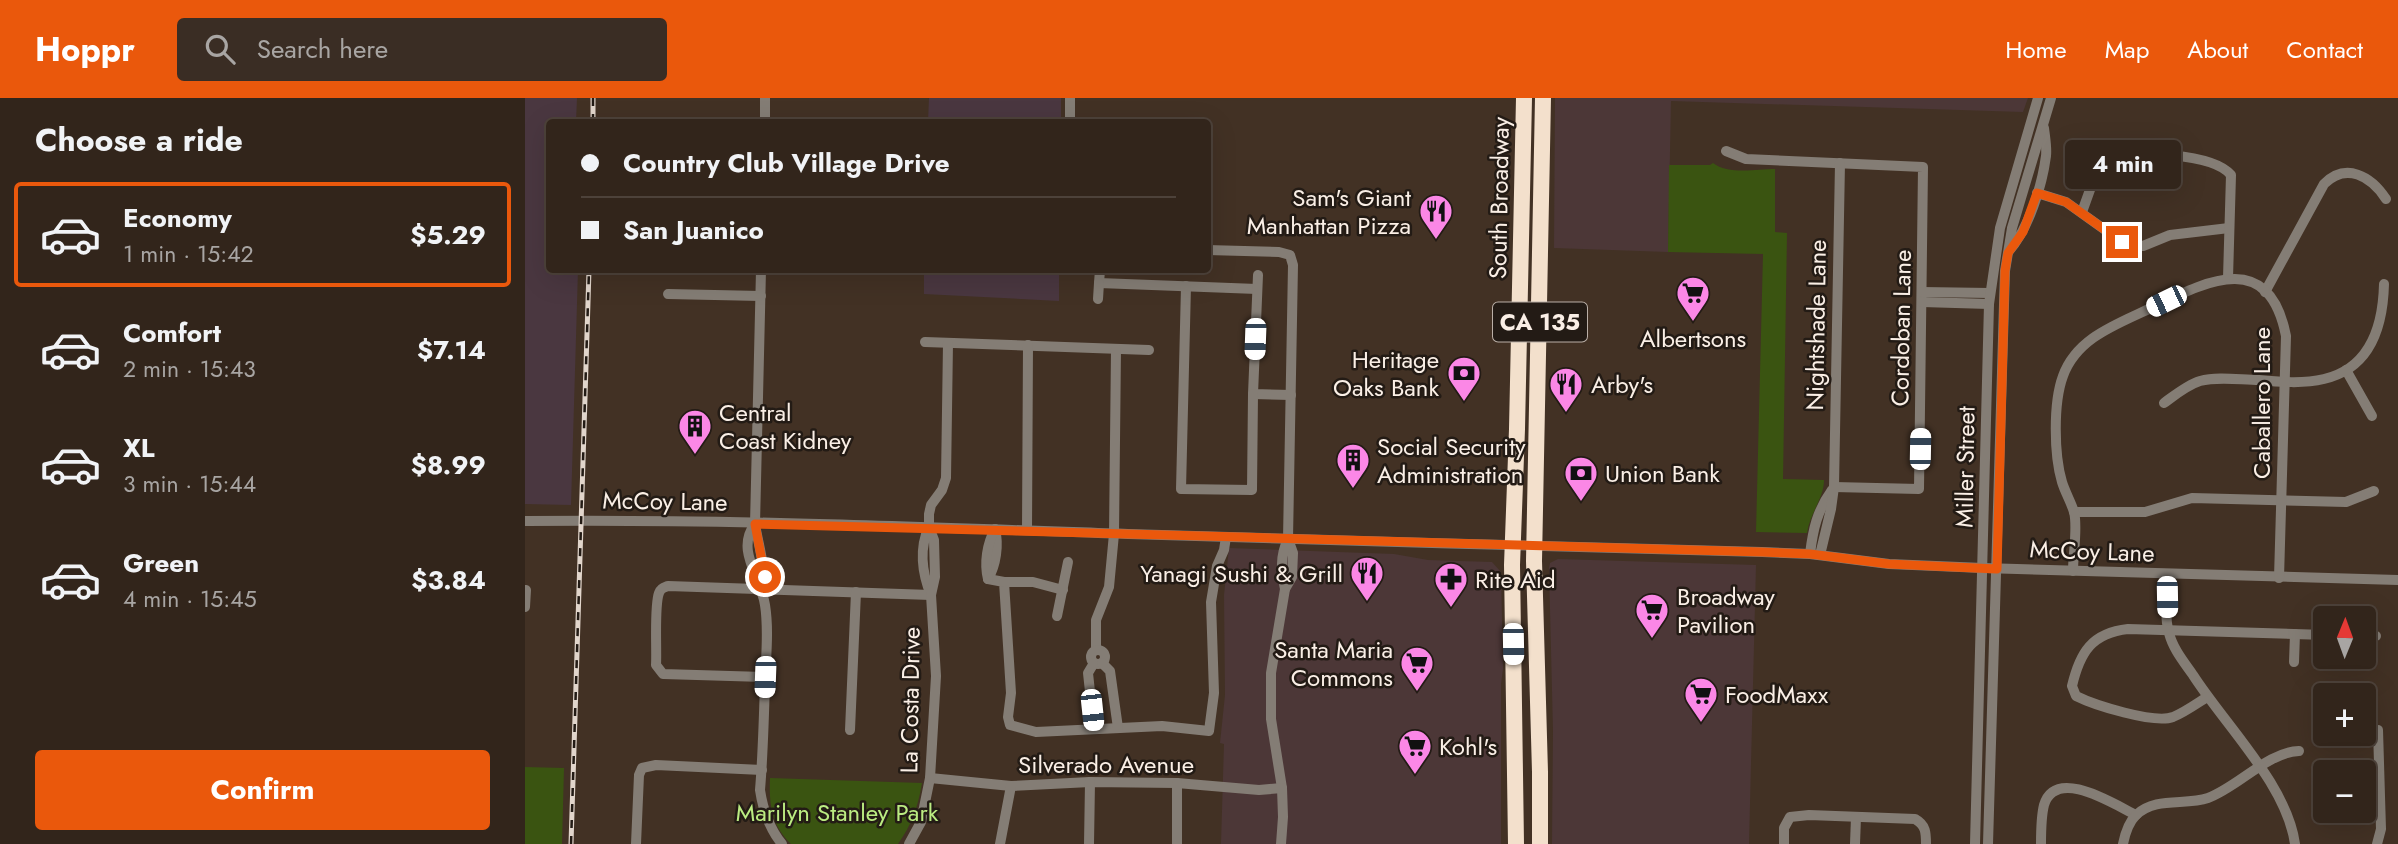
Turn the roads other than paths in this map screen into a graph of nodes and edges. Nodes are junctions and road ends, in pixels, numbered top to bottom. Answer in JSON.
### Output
{"nodes":[{"id":1,"x":765,"y":98,"type":"edge"},
{"id":2,"x":1070,"y":98,"type":"edge"},
{"id":3,"x":1524,"y":98,"type":"edge"},
{"id":4,"x":1543,"y":98,"type":"edge"},
{"id":5,"x":2038,"y":98,"type":"edge"},
{"id":6,"x":2051,"y":98,"type":"edge"},
{"id":7,"x":765,"y":119,"type":"edge"},
{"id":8,"x":1070,"y":119,"type":"edge"},
{"id":9,"x":2044,"y":122,"type":"junction"},
{"id":10,"x":1726,"y":151,"type":"dead end"},
{"id":11,"x":1840,"y":163,"type":"junction"},
{"id":12,"x":2037,"y":193,"type":"junction"},
{"id":13,"x":2386,"y":199,"type":"dead end"},
{"id":14,"x":2083,"y":212,"type":"junction"},
{"id":15,"x":2229,"y":228,"type":"junction"},
{"id":16,"x":1211,"y":250,"type":"edge"},
{"id":17,"x":2008,"y":253,"type":"junction"},
{"id":18,"x":761,"y":273,"type":"edge"},
{"id":19,"x":1100,"y":273,"type":"edge"},
{"id":20,"x":1258,"y":275,"type":"dead end"},
{"id":21,"x":2228,"y":278,"type":"junction"},
{"id":22,"x":1099,"y":283,"type":"junction"},
{"id":23,"x":2384,"y":284,"type":"dead end"},
{"id":24,"x":1186,"y":286,"type":"junction"},
{"id":25,"x":1257,"y":289,"type":"junction"},
{"id":26,"x":2265,"y":292,"type":"junction"},
{"id":27,"x":668,"y":294,"type":"dead end"},
{"id":28,"x":761,"y":296,"type":"junction"},
{"id":29,"x":1922,"y":297,"type":"junction"},
{"id":30,"x":1990,"y":298,"type":"junction"},
{"id":31,"x":1098,"y":299,"type":"dead end"},
{"id":32,"x":925,"y":342,"type":"dead end"},
{"id":33,"x":948,"y":342,"type":"junction"},
{"id":34,"x":1028,"y":345,"type":"junction"},
{"id":35,"x":1116,"y":349,"type":"junction"},
{"id":36,"x":1149,"y":350,"type":"dead end"},
{"id":37,"x":1518,"y":357,"type":"junction"},
{"id":38,"x":1539,"y":358,"type":"junction"},
{"id":39,"x":2346,"y":370,"type":"junction"},
{"id":40,"x":2284,"y":382,"type":"junction"},
{"id":41,"x":1253,"y":394,"type":"junction"},
{"id":42,"x":1291,"y":395,"type":"junction"},
{"id":43,"x":2164,"y":403,"type":"dead end"},
{"id":44,"x":2372,"y":416,"type":"dead end"},
{"id":45,"x":1834,"y":487,"type":"junction"},
{"id":46,"x":2374,"y":491,"type":"dead end"},
{"id":47,"x":2282,"y":501,"type":"junction"},
{"id":48,"x":2074,"y":512,"type":"junction"},
{"id":49,"x":525,"y":520,"type":"edge"},
{"id":50,"x":755,"y":524,"type":"junction"},
{"id":51,"x":929,"y":527,"type":"junction"},
{"id":52,"x":995,"y":530,"type":"junction"},
{"id":53,"x":1027,"y":530,"type":"junction"},
{"id":54,"x":1114,"y":534,"type":"junction"},
{"id":55,"x":1226,"y":537,"type":"junction"},
{"id":56,"x":1288,"y":539,"type":"junction"},
{"id":57,"x":1512,"y":544,"type":"junction"},
{"id":58,"x":1534,"y":545,"type":"junction"},
{"id":59,"x":1815,"y":555,"type":"junction"},
{"id":60,"x":1069,"y":562,"type":"dead end"},
{"id":61,"x":1983,"y":568,"type":"junction"},
{"id":62,"x":1997,"y":569,"type":"junction"},
{"id":63,"x":2073,"y":571,"type":"junction"},
{"id":64,"x":2169,"y":574,"type":"junction"},
{"id":65,"x":2279,"y":578,"type":"junction"},
{"id":66,"x":2398,"y":580,"type":"edge"},
{"id":67,"x":1005,"y":582,"type":"junction"},
{"id":68,"x":526,"y":590,"type":"edge"},
{"id":69,"x":762,"y":590,"type":"junction"},
{"id":70,"x":1063,"y":590,"type":"junction"},
{"id":71,"x":856,"y":592,"type":"junction"},
{"id":72,"x":931,"y":594,"type":"junction"},
{"id":73,"x":525,"y":607,"type":"edge"},
{"id":74,"x":1058,"y":616,"type":"dead end"},
{"id":75,"x":2168,"y":631,"type":"junction"},
{"id":76,"x":2295,"y":634,"type":"junction"},
{"id":77,"x":2313,"y":635,"type":"edge"},
{"id":78,"x":2294,"y":662,"type":"dead end"},
{"id":79,"x":1098,"y":663,"type":"junction"},
{"id":80,"x":765,"y":677,"type":"junction"},
{"id":81,"x":2207,"y":697,"type":"junction"},
{"id":82,"x":1118,"y":728,"type":"junction"},
{"id":83,"x":1094,"y":729,"type":"junction"},
{"id":84,"x":850,"y":730,"type":"dead end"},
{"id":85,"x":2378,"y":730,"type":"dead end"},
{"id":86,"x":2299,"y":751,"type":"dead end"},
{"id":87,"x":2260,"y":768,"type":"junction"},
{"id":88,"x":762,"y":770,"type":"junction"},
{"id":89,"x":930,"y":778,"type":"junction"},
{"id":90,"x":1090,"y":782,"type":"junction"},
{"id":91,"x":1177,"y":783,"type":"junction"},
{"id":92,"x":1011,"y":786,"type":"junction"},
{"id":93,"x":1282,"y":788,"type":"junction"},
{"id":94,"x":2136,"y":815,"type":"junction"},
{"id":95,"x":1856,"y":817,"type":"junction"},
{"id":96,"x":636,"y":844,"type":"edge"},
{"id":97,"x":782,"y":844,"type":"edge"},
{"id":98,"x":909,"y":844,"type":"edge"},
{"id":99,"x":1000,"y":844,"type":"edge"},
{"id":100,"x":1089,"y":844,"type":"edge"},
{"id":101,"x":1177,"y":844,"type":"edge"},
{"id":102,"x":1281,"y":844,"type":"edge"},
{"id":103,"x":1516,"y":844,"type":"edge"},
{"id":104,"x":1540,"y":844,"type":"edge"},
{"id":105,"x":1784,"y":844,"type":"edge"},
{"id":106,"x":1855,"y":844,"type":"edge"},
{"id":107,"x":1926,"y":844,"type":"edge"},
{"id":108,"x":1975,"y":844,"type":"edge"},
{"id":109,"x":1988,"y":844,"type":"edge"},
{"id":110,"x":2041,"y":844,"type":"edge"},
{"id":111,"x":2123,"y":844,"type":"edge"},
{"id":112,"x":2295,"y":844,"type":"edge"},
{"id":113,"x":2377,"y":844,"type":"edge"}],
"edges":[{"from":1,"to":7,"type":"street"},
{"from":2,"to":8,"type":"street"},
{"from":3,"to":37,"type":"highway","name":"South Broadway","number":"CA 135"},
{"from":4,"to":38,"type":"highway","name":"South Broadway","number":"CA 135"},
{"from":5,"to":30,"type":"street","name":"Miller Street"},
{"from":6,"to":9,"type":"street","name":"Miller Street"},
{"from":9,"to":12,"type":"street","name":"Miller Street"},
{"from":9,"to":17,"type":"street","name":"Miller Street"},
{"from":10,"to":11,"type":"street"},
{"from":11,"to":29,"type":"street","name":"Cordoban Lane"},
{"from":11,"to":45,"type":"street","name":"Nightshade Lane"},
{"from":12,"to":14,"type":"street"},
{"from":12,"to":17,"type":"street","name":"Miller Street"},
{"from":13,"to":26,"type":"street"},
{"from":14,"to":15,"type":"street"},
{"from":14,"to":15,"type":"street"},
{"from":15,"to":21,"type":"street"},
{"from":16,"to":42,"type":"street"},
{"from":17,"to":62,"type":"street","name":"Miller Street"},
{"from":18,"to":28,"type":"street"},
{"from":19,"to":22,"type":"street"},
{"from":20,"to":25,"type":"street"},
{"from":21,"to":26,"type":"street","name":"Caballero Lane"},
{"from":21,"to":48,"type":"street"},
{"from":22,"to":24,"type":"street"},
{"from":22,"to":31,"type":"street"},
{"from":23,"to":39,"type":"street"},
{"from":24,"to":25,"type":"street"},
{"from":24,"to":41,"type":"street"},
{"from":25,"to":41,"type":"street"},
{"from":26,"to":40,"type":"street","name":"Caballero Lane"},
{"from":27,"to":28,"type":"street"},
{"from":28,"to":50,"type":"street"},
{"from":29,"to":30,"type":"street"},
{"from":29,"to":45,"type":"street","name":"Cordoban Lane"},
{"from":30,"to":61,"type":"street","name":"Miller Street"},
{"from":32,"to":33,"type":"street"},
{"from":33,"to":34,"type":"street"},
{"from":33,"to":51,"type":"street"},
{"from":34,"to":35,"type":"street"},
{"from":34,"to":53,"type":"street"},
{"from":35,"to":36,"type":"street"},
{"from":35,"to":54,"type":"street"},
{"from":37,"to":38,"type":"highway"},
{"from":37,"to":57,"type":"highway","name":"South Broadway","number":"CA 135"},
{"from":38,"to":58,"type":"highway","name":"South Broadway","number":"CA 135"},
{"from":39,"to":40,"type":"street"},
{"from":39,"to":44,"type":"street"},
{"from":40,"to":43,"type":"street"},
{"from":40,"to":47,"type":"street","name":"Caballero Lane"},
{"from":41,"to":42,"type":"street"},
{"from":42,"to":56,"type":"street"},
{"from":45,"to":59,"type":"street","name":"Nightshade Lane"},
{"from":46,"to":47,"type":"street"},
{"from":47,"to":48,"type":"street"},
{"from":47,"to":65,"type":"street","name":"Caballero Lane"},
{"from":48,"to":63,"type":"street"},
{"from":49,"to":50,"type":"street","name":"McCoy Lane"},
{"from":50,"to":51,"type":"street","name":"McCoy Lane"},
{"from":50,"to":69,"type":"street"},
{"from":51,"to":52,"type":"street","name":"McCoy Lane"},
{"from":51,"to":72,"type":"street","name":"La Costa Drive"},
{"from":52,"to":53,"type":"street","name":"McCoy Lane"},
{"from":52,"to":67,"type":"street"},
{"from":53,"to":54,"type":"street","name":"McCoy Lane"},
{"from":54,"to":55,"type":"street","name":"McCoy Lane"},
{"from":54,"to":79,"type":"street"},
{"from":55,"to":56,"type":"street","name":"McCoy Lane"},
{"from":55,"to":82,"type":"street"},
{"from":56,"to":57,"type":"street","name":"McCoy Lane"},
{"from":56,"to":93,"type":"street"},
{"from":57,"to":58,"type":"street","name":"McCoy Lane"},
{"from":57,"to":103,"type":"highway","name":"South Broadway","number":"CA 135"},
{"from":58,"to":59,"type":"street","name":"McCoy Lane"},
{"from":58,"to":104,"type":"highway","name":"South Broadway","number":"CA 135"},
{"from":59,"to":61,"type":"street","name":"McCoy Lane"},
{"from":60,"to":70,"type":"street"},
{"from":61,"to":62,"type":"street","name":"McCoy Lane"},
{"from":61,"to":108,"type":"street","name":"Miller Street"},
{"from":62,"to":63,"type":"street","name":"McCoy Lane"},
{"from":62,"to":109,"type":"street","name":"Miller Street"},
{"from":63,"to":64,"type":"street","name":"McCoy Lane"},
{"from":64,"to":65,"type":"street","name":"McCoy Lane"},
{"from":64,"to":75,"type":"street"},
{"from":65,"to":66,"type":"street","name":"McCoy Lane"},
{"from":67,"to":70,"type":"street"},
{"from":67,"to":83,"type":"street"},
{"from":68,"to":73,"type":"street"},
{"from":69,"to":71,"type":"street"},
{"from":69,"to":80,"type":"street"},
{"from":69,"to":80,"type":"street"},
{"from":70,"to":74,"type":"street"},
{"from":71,"to":72,"type":"street"},
{"from":71,"to":84,"type":"street"},
{"from":72,"to":89,"type":"street","name":"La Costa Drive"},
{"from":75,"to":76,"type":"street"},
{"from":75,"to":81,"type":"street"},
{"from":75,"to":81,"type":"street"},
{"from":76,"to":77,"type":"street"},
{"from":76,"to":78,"type":"street"},
{"from":79,"to":82,"type":"street"},
{"from":79,"to":83,"type":"street"},
{"from":80,"to":88,"type":"street"},
{"from":81,"to":87,"type":"street"},
{"from":82,"to":83,"type":"street"},
{"from":85,"to":113,"type":"street"},
{"from":86,"to":87,"type":"street"},
{"from":87,"to":94,"type":"street"},
{"from":87,"to":112,"type":"street"},
{"from":88,"to":96,"type":"street"},
{"from":88,"to":97,"type":"street"},
{"from":89,"to":92,"type":"street","name":"Silverado Avenue"},
{"from":89,"to":98,"type":"street","name":"La Costa Drive"},
{"from":90,"to":91,"type":"street","name":"Silverado Avenue"},
{"from":90,"to":92,"type":"street","name":"Silverado Avenue"},
{"from":90,"to":100,"type":"street"},
{"from":91,"to":93,"type":"street","name":"Silverado Avenue"},
{"from":91,"to":101,"type":"street"},
{"from":92,"to":99,"type":"street"},
{"from":93,"to":102,"type":"street"},
{"from":94,"to":110,"type":"street"},
{"from":94,"to":111,"type":"street"},
{"from":95,"to":105,"type":"street"},
{"from":95,"to":106,"type":"street"},
{"from":95,"to":107,"type":"street"}]}
